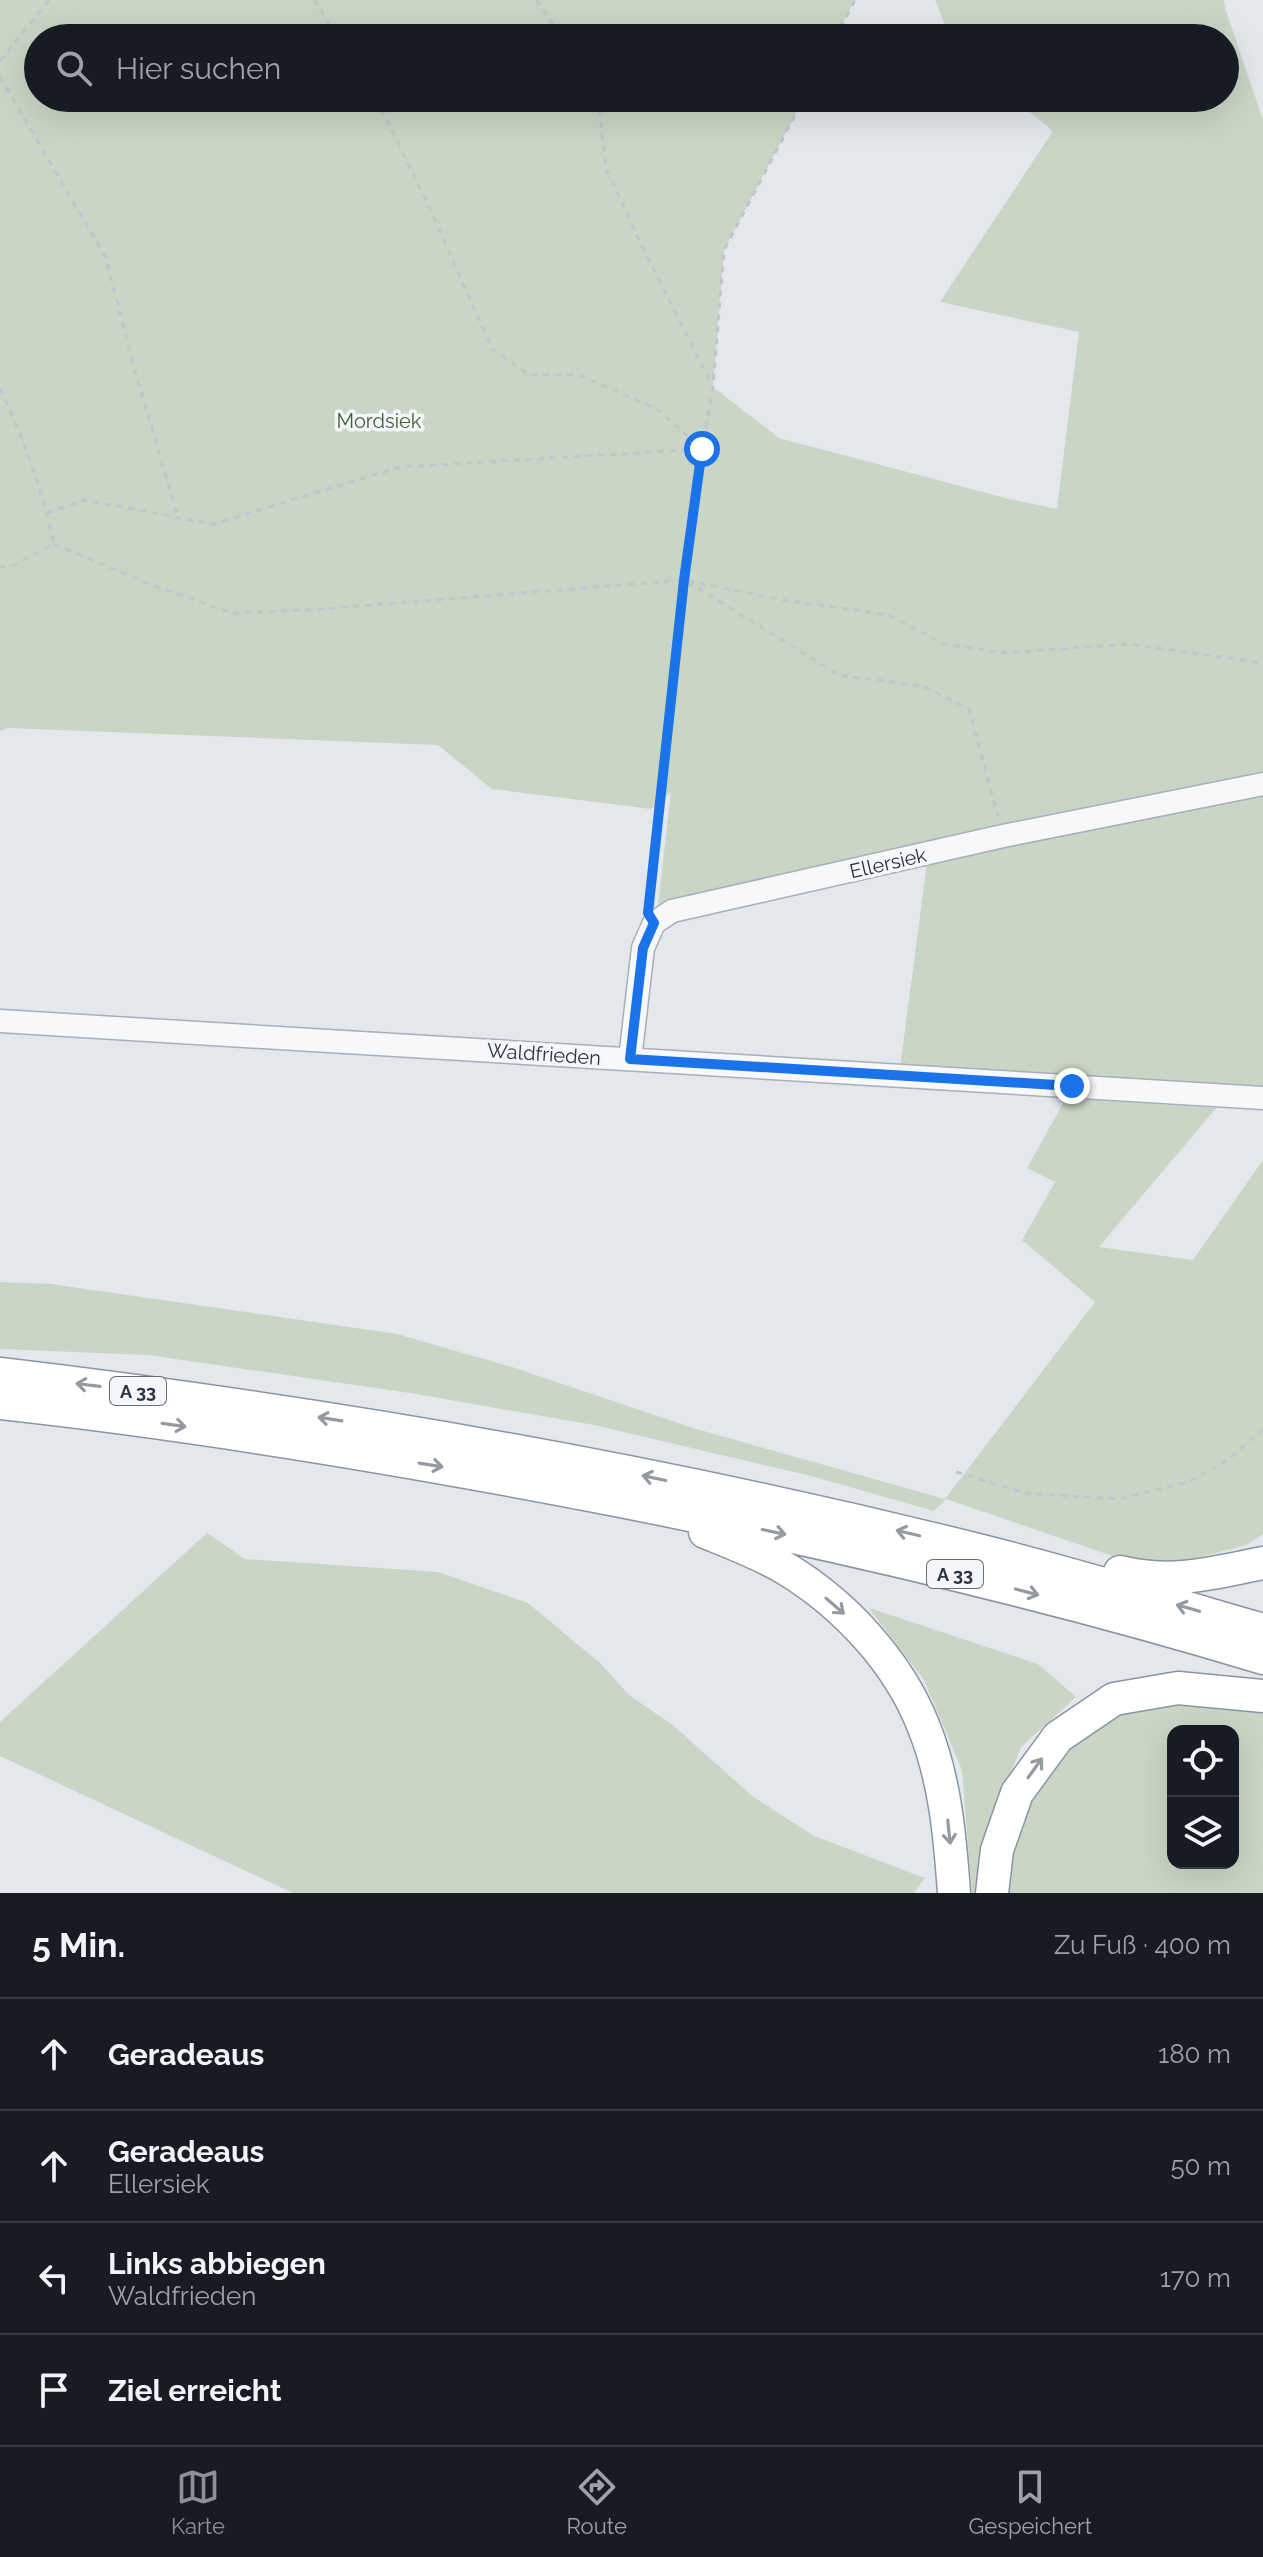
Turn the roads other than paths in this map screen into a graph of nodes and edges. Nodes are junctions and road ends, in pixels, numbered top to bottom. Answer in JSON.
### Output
{"nodes":[{"id":1,"x":1263,"y":784,"type":"edge"},
{"id":2,"x":8,"y":1021,"type":"edge"},
{"id":3,"x":630,"y":1059,"type":"junction"},
{"id":4,"x":1263,"y":1098,"type":"edge"},
{"id":5,"x":0,"y":1374,"type":"edge"},
{"id":6,"x":0,"y":1403,"type":"edge"},
{"id":7,"x":643,"y":1506,"type":"junction"},
{"id":8,"x":984,"y":1552,"type":"junction"},
{"id":9,"x":1263,"y":1563,"type":"edge"},
{"id":10,"x":1263,"y":1630,"type":"edge"},
{"id":11,"x":1263,"y":1658,"type":"edge"},
{"id":12,"x":1263,"y":1696,"type":"edge"},
{"id":13,"x":954,"y":1893,"type":"edge"},
{"id":14,"x":992,"y":1893,"type":"edge"}],
"edges":[{"from":1,"to":3,"type":"street","name":"Ellersiek"},
{"from":2,"to":3,"type":"street","name":"Waldfrieden"},
{"from":3,"to":4,"type":"street","name":"Waldfrieden"},
{"from":8,"to":5,"type":"highway","number":"A 33","one_way":true},
{"from":6,"to":7,"type":"highway","number":"A 33","one_way":true},
{"from":7,"to":11,"type":"highway","number":"A 33","one_way":true},
{"from":7,"to":13,"type":"highway","one_way":true},
{"from":8,"to":9,"type":"highway"},
{"from":10,"to":8,"type":"highway","number":"A 33","one_way":true},
{"from":14,"to":12,"type":"highway","one_way":true}]}
